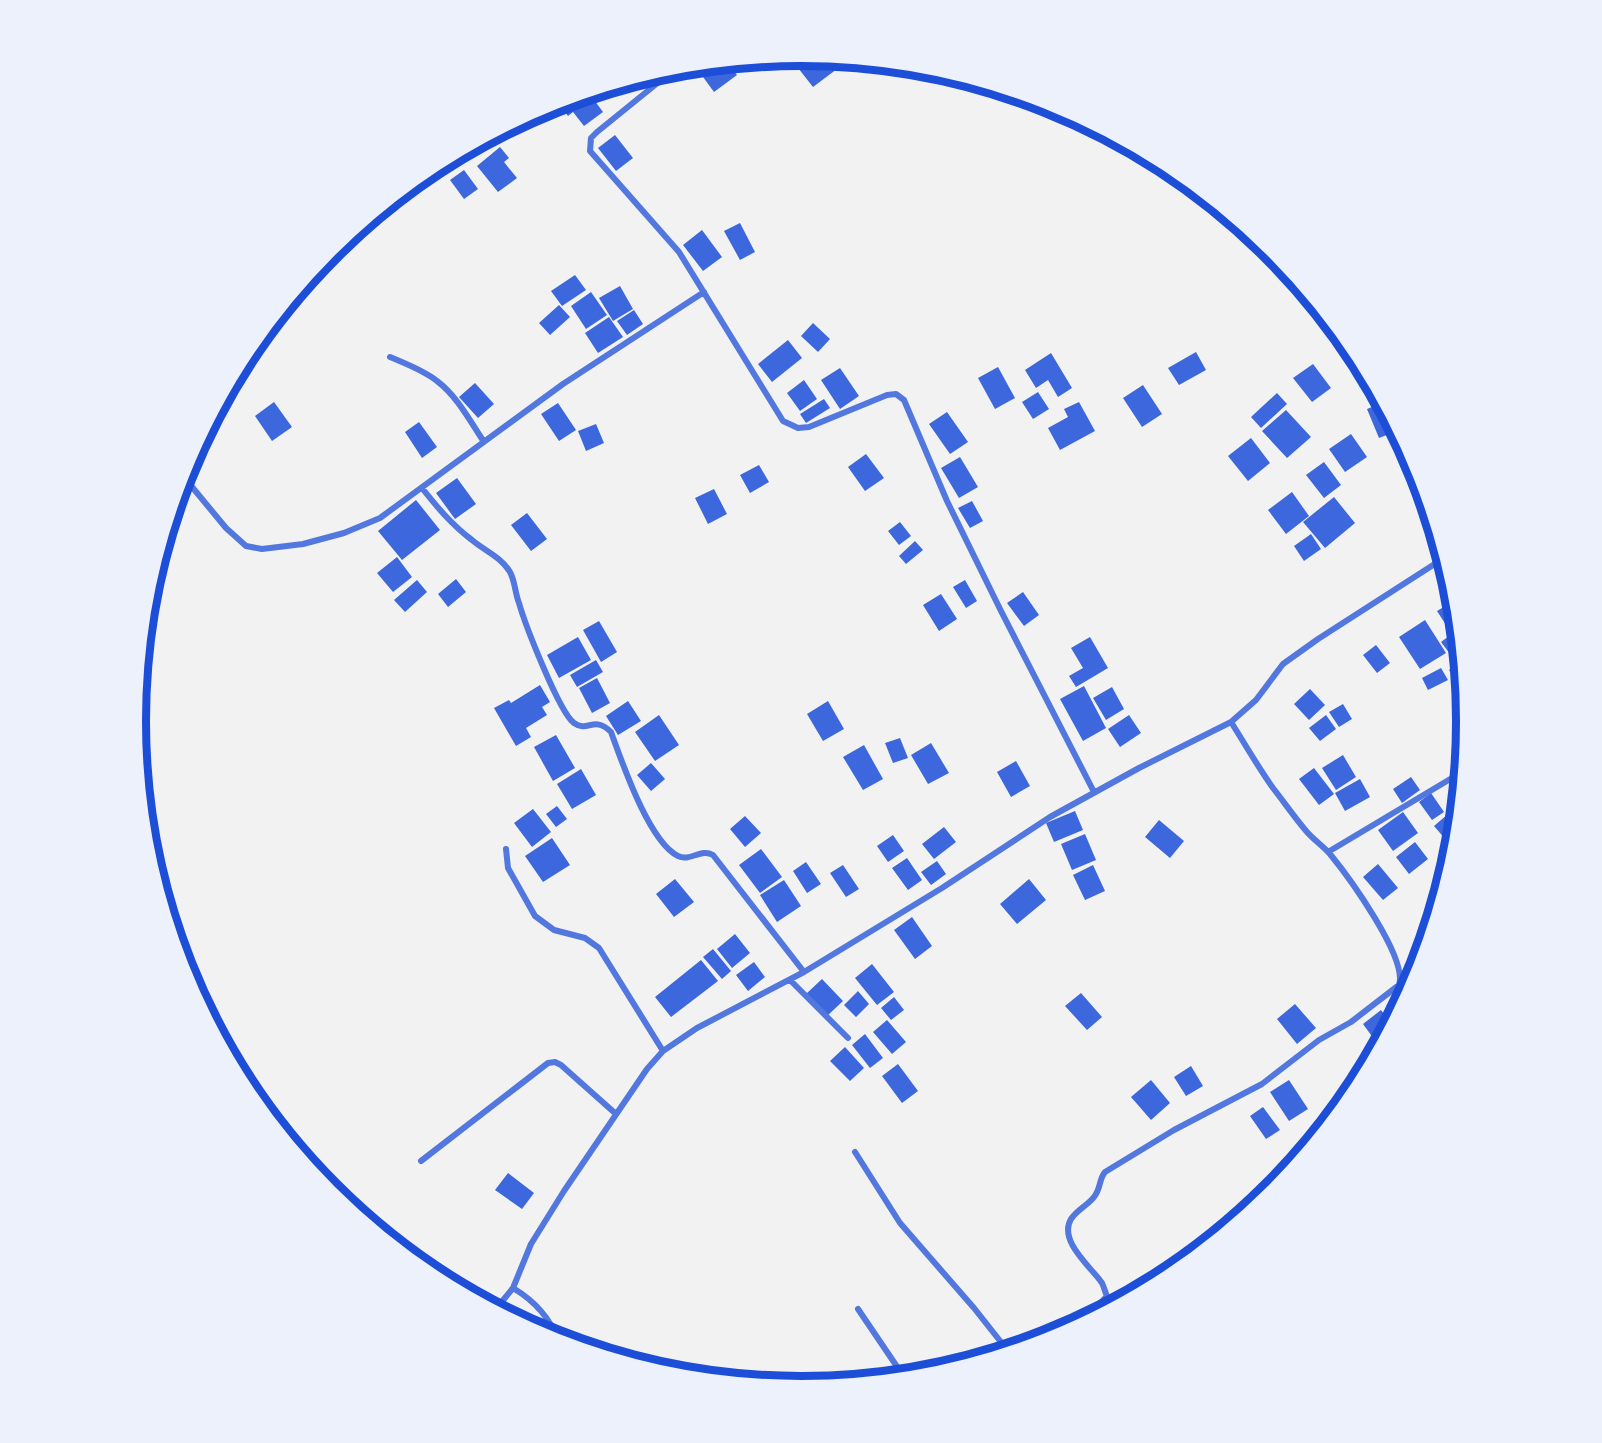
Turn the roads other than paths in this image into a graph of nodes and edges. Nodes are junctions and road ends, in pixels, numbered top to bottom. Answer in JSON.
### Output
{"nodes":[{"id":1,"x":659,"y":82,"type":"edge"},
{"id":2,"x":704,"y":292,"type":"junction"},
{"id":3,"x":390,"y":357,"type":"dead end"},
{"id":4,"x":484,"y":442,"type":"junction"},
{"id":5,"x":190,"y":484,"type":"edge"},
{"id":6,"x":422,"y":488,"type":"junction"},
{"id":7,"x":1437,"y":563,"type":"edge"},
{"id":8,"x":1231,"y":722,"type":"junction"},
{"id":9,"x":1454,"y":777,"type":"edge"},
{"id":10,"x":1094,"y":792,"type":"junction"},
{"id":11,"x":506,"y":849,"type":"dead end"},
{"id":12,"x":1328,"y":852,"type":"junction"},
{"id":13,"x":804,"y":972,"type":"junction"},
{"id":14,"x":790,"y":980,"type":"junction"},
{"id":15,"x":848,"y":1038,"type":"dead end"},
{"id":16,"x":663,"y":1052,"type":"junction"},
{"id":17,"x":616,"y":1114,"type":"junction"},
{"id":18,"x":855,"y":1152,"type":"dead end"},
{"id":19,"x":421,"y":1161,"type":"dead end"},
{"id":20,"x":513,"y":1288,"type":"junction"},
{"id":21,"x":500,"y":1303,"type":"edge"},
{"id":22,"x":1099,"y":1305,"type":"edge"},
{"id":23,"x":858,"y":1309,"type":"dead end"},
{"id":24,"x":554,"y":1329,"type":"edge"},
{"id":25,"x":1003,"y":1345,"type":"edge"},
{"id":26,"x":899,"y":1369,"type":"edge"}],
"edges":[{"from":1,"to":2,"type":"street"},
{"from":2,"to":4,"type":"street"},
{"from":2,"to":10,"type":"street"},
{"from":3,"to":4,"type":"street"},
{"from":4,"to":6,"type":"street"},
{"from":5,"to":6,"type":"street"},
{"from":6,"to":13,"type":"street"},
{"from":7,"to":8,"type":"street"},
{"from":8,"to":10,"type":"street"},
{"from":8,"to":12,"type":"street"},
{"from":9,"to":12,"type":"street"},
{"from":10,"to":13,"type":"street"},
{"from":11,"to":16,"type":"street"},
{"from":12,"to":22,"type":"street"},
{"from":13,"to":14,"type":"street"},
{"from":14,"to":15,"type":"street"},
{"from":14,"to":16,"type":"street"},
{"from":16,"to":17,"type":"street"},
{"from":17,"to":19,"type":"street"},
{"from":17,"to":20,"type":"street"},
{"from":18,"to":25,"type":"street"},
{"from":20,"to":21,"type":"street"},
{"from":20,"to":24,"type":"street"},
{"from":23,"to":26,"type":"street"}]}
